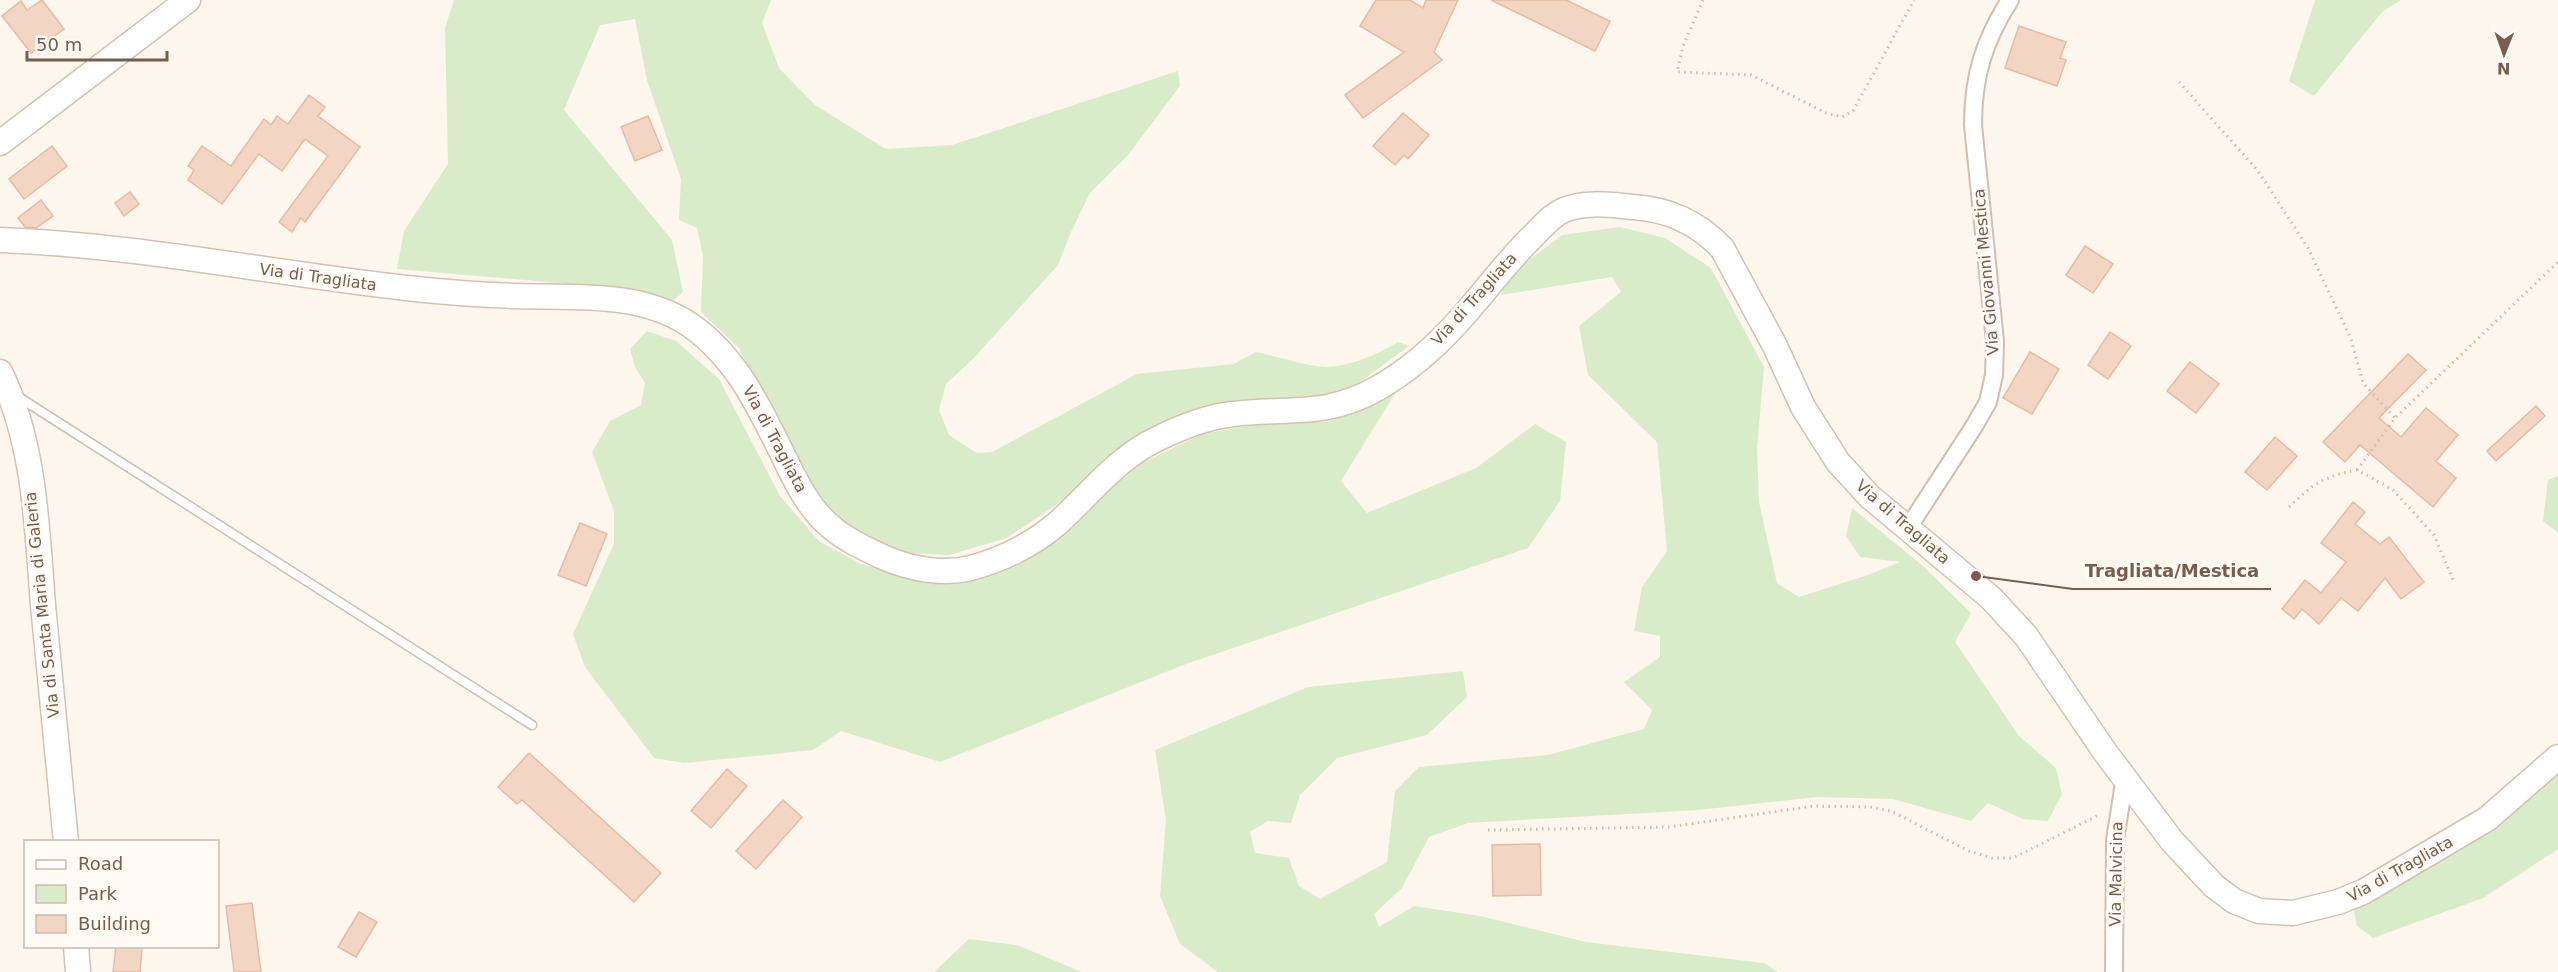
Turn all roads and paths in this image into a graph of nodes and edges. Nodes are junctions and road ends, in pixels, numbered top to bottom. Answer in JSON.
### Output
{"nodes":[{"id":1,"x":188,"y":0,"type":"edge"},
{"id":2,"x":1703,"y":0,"type":"edge"},
{"id":3,"x":1914,"y":0,"type":"edge"},
{"id":4,"x":2010,"y":0,"type":"edge"},
{"id":5,"x":2179,"y":82,"type":"dead end"},
{"id":6,"x":0,"y":143,"type":"edge"},
{"id":7,"x":0,"y":240,"type":"edge"},
{"id":8,"x":2558,"y":261,"type":"edge"},
{"id":9,"x":4,"y":381,"type":"edge"},
{"id":10,"x":2395,"y":417,"type":"junction"},
{"id":11,"x":2357,"y":470,"type":"junction"},
{"id":12,"x":2289,"y":507,"type":"dead end"},
{"id":13,"x":1908,"y":528,"type":"junction"},
{"id":14,"x":2454,"y":582,"type":"dead end"},
{"id":15,"x":532,"y":725,"type":"dead end"},
{"id":16,"x":2558,"y":758,"type":"edge"},
{"id":17,"x":2125,"y":777,"type":"junction"},
{"id":18,"x":2119,"y":806,"type":"junction"},
{"id":19,"x":1488,"y":830,"type":"dead end"},
{"id":20,"x":66,"y":840,"type":"edge"},
{"id":21,"x":76,"y":948,"type":"edge"},
{"id":22,"x":78,"y":972,"type":"edge"},
{"id":23,"x":2114,"y":972,"type":"edge"}],
"edges":[{"from":1,"to":6,"type":"street"},
{"from":2,"to":3,"type":"path"},
{"from":4,"to":13,"type":"street","name":"Via Giovanni Mestica"},
{"from":5,"to":10,"type":"path"},
{"from":7,"to":13,"type":"street","name":"Via di Tragliata"},
{"from":8,"to":10,"type":"path"},
{"from":9,"to":15,"type":"lane"},
{"from":9,"to":20,"type":"street","name":"Via di Santa Maria di Galeria"},
{"from":10,"to":11,"type":"path"},
{"from":11,"to":12,"type":"path"},
{"from":11,"to":14,"type":"path"},
{"from":13,"to":17,"type":"street","name":"Via di Tragliata"},
{"from":16,"to":17,"type":"street","name":"Via di Tragliata"},
{"from":17,"to":18,"type":"street","name":"Via Malvicina"},
{"from":18,"to":19,"type":"path"},
{"from":18,"to":23,"type":"street","name":"Via Malvicina"},
{"from":21,"to":22,"type":"street"}]}
